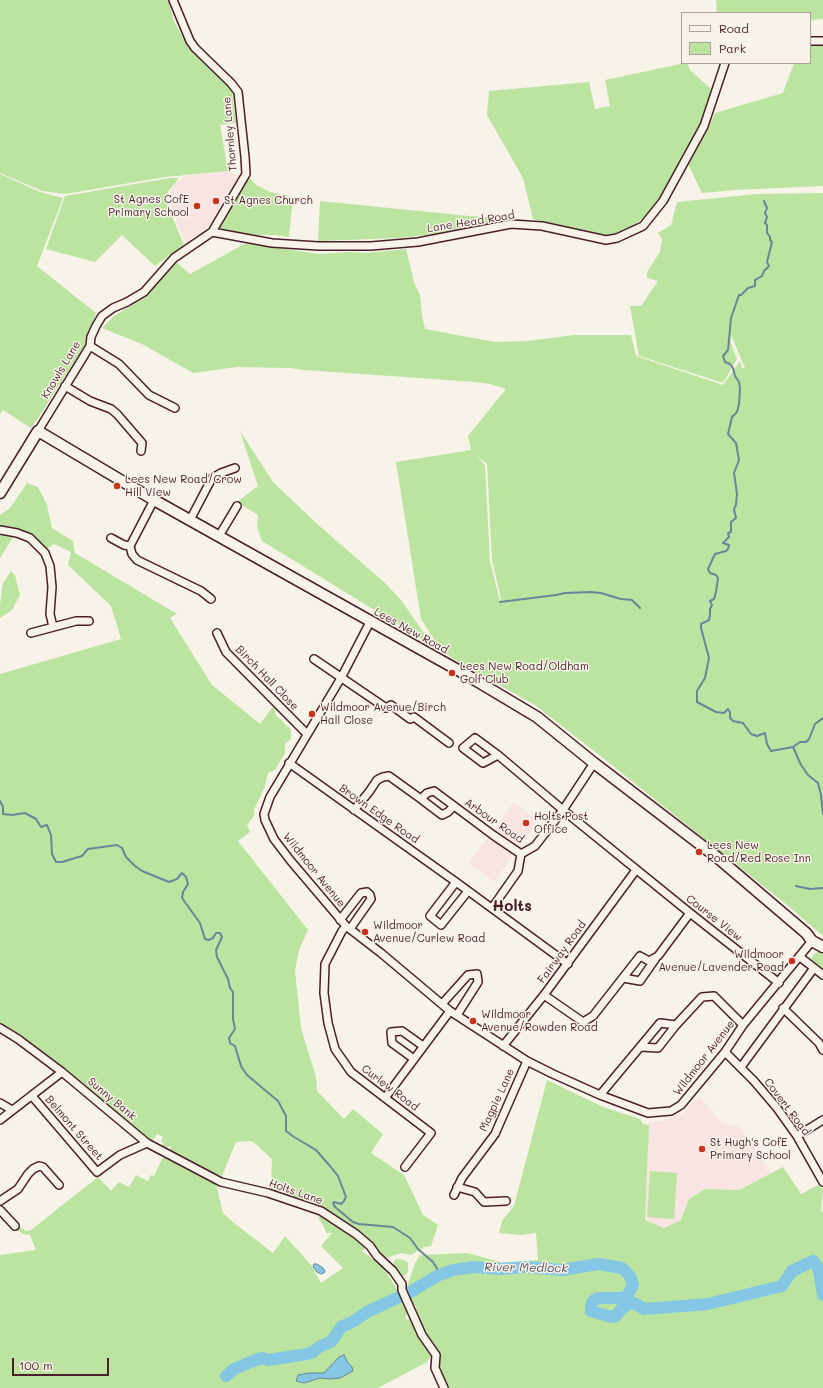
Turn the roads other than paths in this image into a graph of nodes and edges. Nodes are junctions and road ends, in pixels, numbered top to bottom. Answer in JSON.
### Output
{"nodes":[{"id":1,"x":173,"y":0,"type":"edge"},
{"id":2,"x":811,"y":41,"type":"edge"},
{"id":3,"x":823,"y":41,"type":"edge"},
{"id":4,"x":725,"y":64,"type":"edge"},
{"id":5,"x":212,"y":232,"type":"junction"},
{"id":6,"x":90,"y":346,"type":"junction"},
{"id":7,"x":65,"y":386,"type":"junction"},
{"id":8,"x":175,"y":408,"type":"dead end"},
{"id":9,"x":38,"y":431,"type":"junction"},
{"id":10,"x":140,"y":451,"type":"dead end"},
{"id":11,"x":235,"y":468,"type":"dead end"},
{"id":12,"x":0,"y":493,"type":"edge"},
{"id":13,"x":154,"y":500,"type":"junction"},
{"id":14,"x":237,"y":506,"type":"dead end"},
{"id":15,"x":190,"y":520,"type":"junction"},
{"id":16,"x":0,"y":530,"type":"edge"},
{"id":17,"x":219,"y":536,"type":"junction"},
{"id":18,"x":111,"y":538,"type":"dead end"},
{"id":19,"x":130,"y":546,"type":"junction"},
{"id":20,"x":211,"y":599,"type":"dead end"},
{"id":21,"x":89,"y":621,"type":"dead end"},
{"id":22,"x":370,"y":622,"type":"junction"},
{"id":23,"x":53,"y":627,"type":"junction"},
{"id":24,"x":31,"y":633,"type":"dead end"},
{"id":25,"x":216,"y":633,"type":"dead end"},
{"id":26,"x":314,"y":659,"type":"dead end"},
{"id":27,"x":341,"y":678,"type":"junction"},
{"id":28,"x":306,"y":734,"type":"junction"},
{"id":29,"x":450,"y":743,"type":"dead end"},
{"id":30,"x":498,"y":755,"type":"dead end"},
{"id":31,"x":594,"y":763,"type":"junction"},
{"id":32,"x":289,"y":764,"type":"junction"},
{"id":33,"x":421,"y":799,"type":"junction"},
{"id":34,"x":454,"y":806,"type":"junction"},
{"id":35,"x":354,"y":810,"type":"junction"},
{"id":36,"x":563,"y":810,"type":"junction"},
{"id":37,"x":521,"y":854,"type":"junction"},
{"id":38,"x":636,"y":870,"type":"junction"},
{"id":39,"x":456,"y":882,"type":"junction"},
{"id":40,"x":468,"y":891,"type":"junction"},
{"id":41,"x":492,"y":908,"type":"junction"},
{"id":42,"x":690,"y":913,"type":"junction"},
{"id":43,"x":340,"y":920,"type":"junction"},
{"id":44,"x":348,"y":928,"type":"junction"},
{"id":45,"x":812,"y":941,"type":"junction"},
{"id":46,"x":823,"y":947,"type":"edge"},
{"id":47,"x":658,"y":956,"type":"junction"},
{"id":48,"x":800,"y":957,"type":"junction"},
{"id":49,"x":568,"y":964,"type":"junction"},
{"id":50,"x":814,"y":968,"type":"junction"},
{"id":51,"x":823,"y":975,"type":"edge"},
{"id":52,"x":623,"y":978,"type":"junction"},
{"id":53,"x":778,"y":983,"type":"junction"},
{"id":54,"x":544,"y":995,"type":"junction"},
{"id":55,"x":442,"y":1004,"type":"junction"},
{"id":56,"x":783,"y":1008,"type":"junction"},
{"id":57,"x":450,"y":1010,"type":"junction"},
{"id":58,"x":457,"y":1015,"type":"junction"},
{"id":59,"x":676,"y":1025,"type":"junction"},
{"id":60,"x":743,"y":1025,"type":"junction"},
{"id":61,"x":0,"y":1028,"type":"edge"},
{"id":62,"x":423,"y":1046,"type":"junction"},
{"id":63,"x":503,"y":1046,"type":"junction"},
{"id":64,"x":640,"y":1047,"type":"junction"},
{"id":65,"x":823,"y":1050,"type":"edge"},
{"id":66,"x":725,"y":1052,"type":"junction"},
{"id":67,"x":414,"y":1059,"type":"junction"},
{"id":68,"x":527,"y":1061,"type":"junction"},
{"id":69,"x":741,"y":1067,"type":"junction"},
{"id":70,"x":62,"y":1072,"type":"junction"},
{"id":71,"x":600,"y":1095,"type":"junction"},
{"id":72,"x":32,"y":1096,"type":"junction"},
{"id":73,"x":385,"y":1098,"type":"junction"},
{"id":74,"x":0,"y":1103,"type":"edge"},
{"id":75,"x":12,"y":1110,"type":"junction"},
{"id":76,"x":0,"y":1120,"type":"edge"},
{"id":77,"x":823,"y":1120,"type":"edge"},
{"id":78,"x":797,"y":1136,"type":"junction"},
{"id":79,"x":147,"y":1143,"type":"junction"},
{"id":80,"x":405,"y":1167,"type":"dead end"},
{"id":81,"x":823,"y":1182,"type":"edge"},
{"id":82,"x":59,"y":1185,"type":"dead end"},
{"id":83,"x":458,"y":1186,"type":"junction"},
{"id":84,"x":454,"y":1195,"type":"dead end"},
{"id":85,"x":0,"y":1202,"type":"edge"},
{"id":86,"x":506,"y":1202,"type":"dead end"},
{"id":87,"x":1,"y":1213,"type":"edge"},
{"id":88,"x":15,"y":1226,"type":"dead end"},
{"id":89,"x":444,"y":1388,"type":"edge"}],
"edges":[{"from":1,"to":5,"type":"street","name":"Thornley Lane"},
{"from":2,"to":3,"type":"street"},
{"from":4,"to":5,"type":"street","name":"Lane Head Road"},
{"from":5,"to":6,"type":"street","name":"Knowls Lane"},
{"from":6,"to":7,"type":"street","name":"Knowls Lane"},
{"from":6,"to":8,"type":"street"},
{"from":7,"to":9,"type":"street","name":"Knowls Lane"},
{"from":7,"to":10,"type":"street"},
{"from":9,"to":12,"type":"street"},
{"from":9,"to":13,"type":"street","name":"Lees New Road"},
{"from":11,"to":15,"type":"street"},
{"from":13,"to":15,"type":"street","name":"Lees New Road"},
{"from":13,"to":19,"type":"street"},
{"from":14,"to":17,"type":"street"},
{"from":15,"to":17,"type":"street","name":"Lees New Road"},
{"from":16,"to":23,"type":"street"},
{"from":17,"to":22,"type":"street","name":"Lees New Road"},
{"from":18,"to":19,"type":"street"},
{"from":19,"to":20,"type":"street"},
{"from":21,"to":23,"type":"street"},
{"from":22,"to":27,"type":"street","name":"Wildmoor Avenue"},
{"from":22,"to":31,"type":"street","name":"Lees New Road"},
{"from":23,"to":24,"type":"street"},
{"from":25,"to":28,"type":"street","name":"Birch Hall Close"},
{"from":26,"to":27,"type":"street"},
{"from":27,"to":28,"type":"street","name":"Wildmoor Avenue"},
{"from":27,"to":29,"type":"street"},
{"from":28,"to":32,"type":"street","name":"Wildmoor Avenue"},
{"from":30,"to":36,"type":"street","name":"Course View"},
{"from":31,"to":36,"type":"street"},
{"from":31,"to":45,"type":"street","name":"Lees New Road"},
{"from":32,"to":35,"type":"street","name":"Brown Edge Road"},
{"from":32,"to":43,"type":"street","name":"Wildmoor Avenue"},
{"from":33,"to":34,"type":"street","name":"Arbour Road"},
{"from":33,"to":34,"type":"street","name":"Arbour Road"},
{"from":33,"to":35,"type":"street","name":"Arbour Road"},
{"from":34,"to":37,"type":"street","name":"Arbour Road"},
{"from":35,"to":39,"type":"street","name":"Brown Edge Road"},
{"from":36,"to":37,"type":"street"},
{"from":36,"to":38,"type":"street","name":"Course View"},
{"from":37,"to":41,"type":"street"},
{"from":38,"to":42,"type":"street","name":"Course View"},
{"from":38,"to":49,"type":"street","name":"Fairway Road"},
{"from":39,"to":40,"type":"street","name":"Brown Edge Road"},
{"from":39,"to":40,"type":"street"},
{"from":40,"to":41,"type":"street","name":"Brown Edge Road"},
{"from":41,"to":49,"type":"street","name":"Brown Edge Road"},
{"from":42,"to":47,"type":"street"},
{"from":42,"to":53,"type":"street","name":"Course View"},
{"from":43,"to":44,"type":"street","name":"Wildmoor Avenue"},
{"from":43,"to":44,"type":"street","name":"Wildmoor Avenue"},
{"from":44,"to":55,"type":"street","name":"Wildmoor Avenue"},
{"from":44,"to":73,"type":"street","name":"Curlew Road"},
{"from":45,"to":46,"type":"street","name":"Lees New Road"},
{"from":45,"to":48,"type":"street","name":"Wildmoor Avenue"},
{"from":47,"to":52,"type":"street"},
{"from":47,"to":52,"type":"street"},
{"from":48,"to":50,"type":"street"},
{"from":48,"to":53,"type":"street","name":"Wildmoor Avenue"},
{"from":49,"to":54,"type":"street","name":"Fairway Road"},
{"from":50,"to":51,"type":"street"},
{"from":50,"to":56,"type":"street"},
{"from":52,"to":54,"type":"street"},
{"from":53,"to":60,"type":"street","name":"Wildmoor Avenue"},
{"from":54,"to":63,"type":"street","name":"Fairway Road"},
{"from":55,"to":57,"type":"street","name":"Wildmoor Avenue"},
{"from":55,"to":58,"type":"street"},
{"from":56,"to":65,"type":"street"},
{"from":56,"to":69,"type":"street"},
{"from":57,"to":58,"type":"street","name":"Wildmoor Avenue"},
{"from":57,"to":62,"type":"street"},
{"from":58,"to":63,"type":"street","name":"Wildmoor Avenue"},
{"from":59,"to":60,"type":"street"},
{"from":59,"to":64,"type":"street"},
{"from":59,"to":64,"type":"street"},
{"from":60,"to":66,"type":"street","name":"Wildmoor Avenue"},
{"from":61,"to":70,"type":"street","name":"Sunny Bank"},
{"from":62,"to":67,"type":"street"},
{"from":62,"to":67,"type":"street"},
{"from":63,"to":68,"type":"street","name":"Wildmoor Avenue"},
{"from":64,"to":71,"type":"street"},
{"from":66,"to":69,"type":"street","name":"Covert Road"},
{"from":66,"to":71,"type":"street","name":"Wildmoor Avenue"},
{"from":67,"to":73,"type":"street"},
{"from":68,"to":71,"type":"street","name":"Wildmoor Avenue"},
{"from":68,"to":83,"type":"street","name":"Magpie Lane"},
{"from":69,"to":78,"type":"street","name":"Covert Road"},
{"from":70,"to":72,"type":"street"},
{"from":70,"to":79,"type":"street","name":"Sunny Bank"},
{"from":72,"to":75,"type":"street"},
{"from":72,"to":79,"type":"street","name":"Belmont Street"},
{"from":73,"to":80,"type":"street","name":"Curlew Road"},
{"from":74,"to":75,"type":"street"},
{"from":75,"to":76,"type":"street"},
{"from":77,"to":78,"type":"street"},
{"from":78,"to":81,"type":"street","name":"Covert Road"},
{"from":79,"to":89,"type":"street","name":"Holts Lane"},
{"from":82,"to":85,"type":"street"},
{"from":83,"to":84,"type":"street","name":"Magpie Lane"},
{"from":83,"to":86,"type":"street"},
{"from":87,"to":88,"type":"street"}]}
